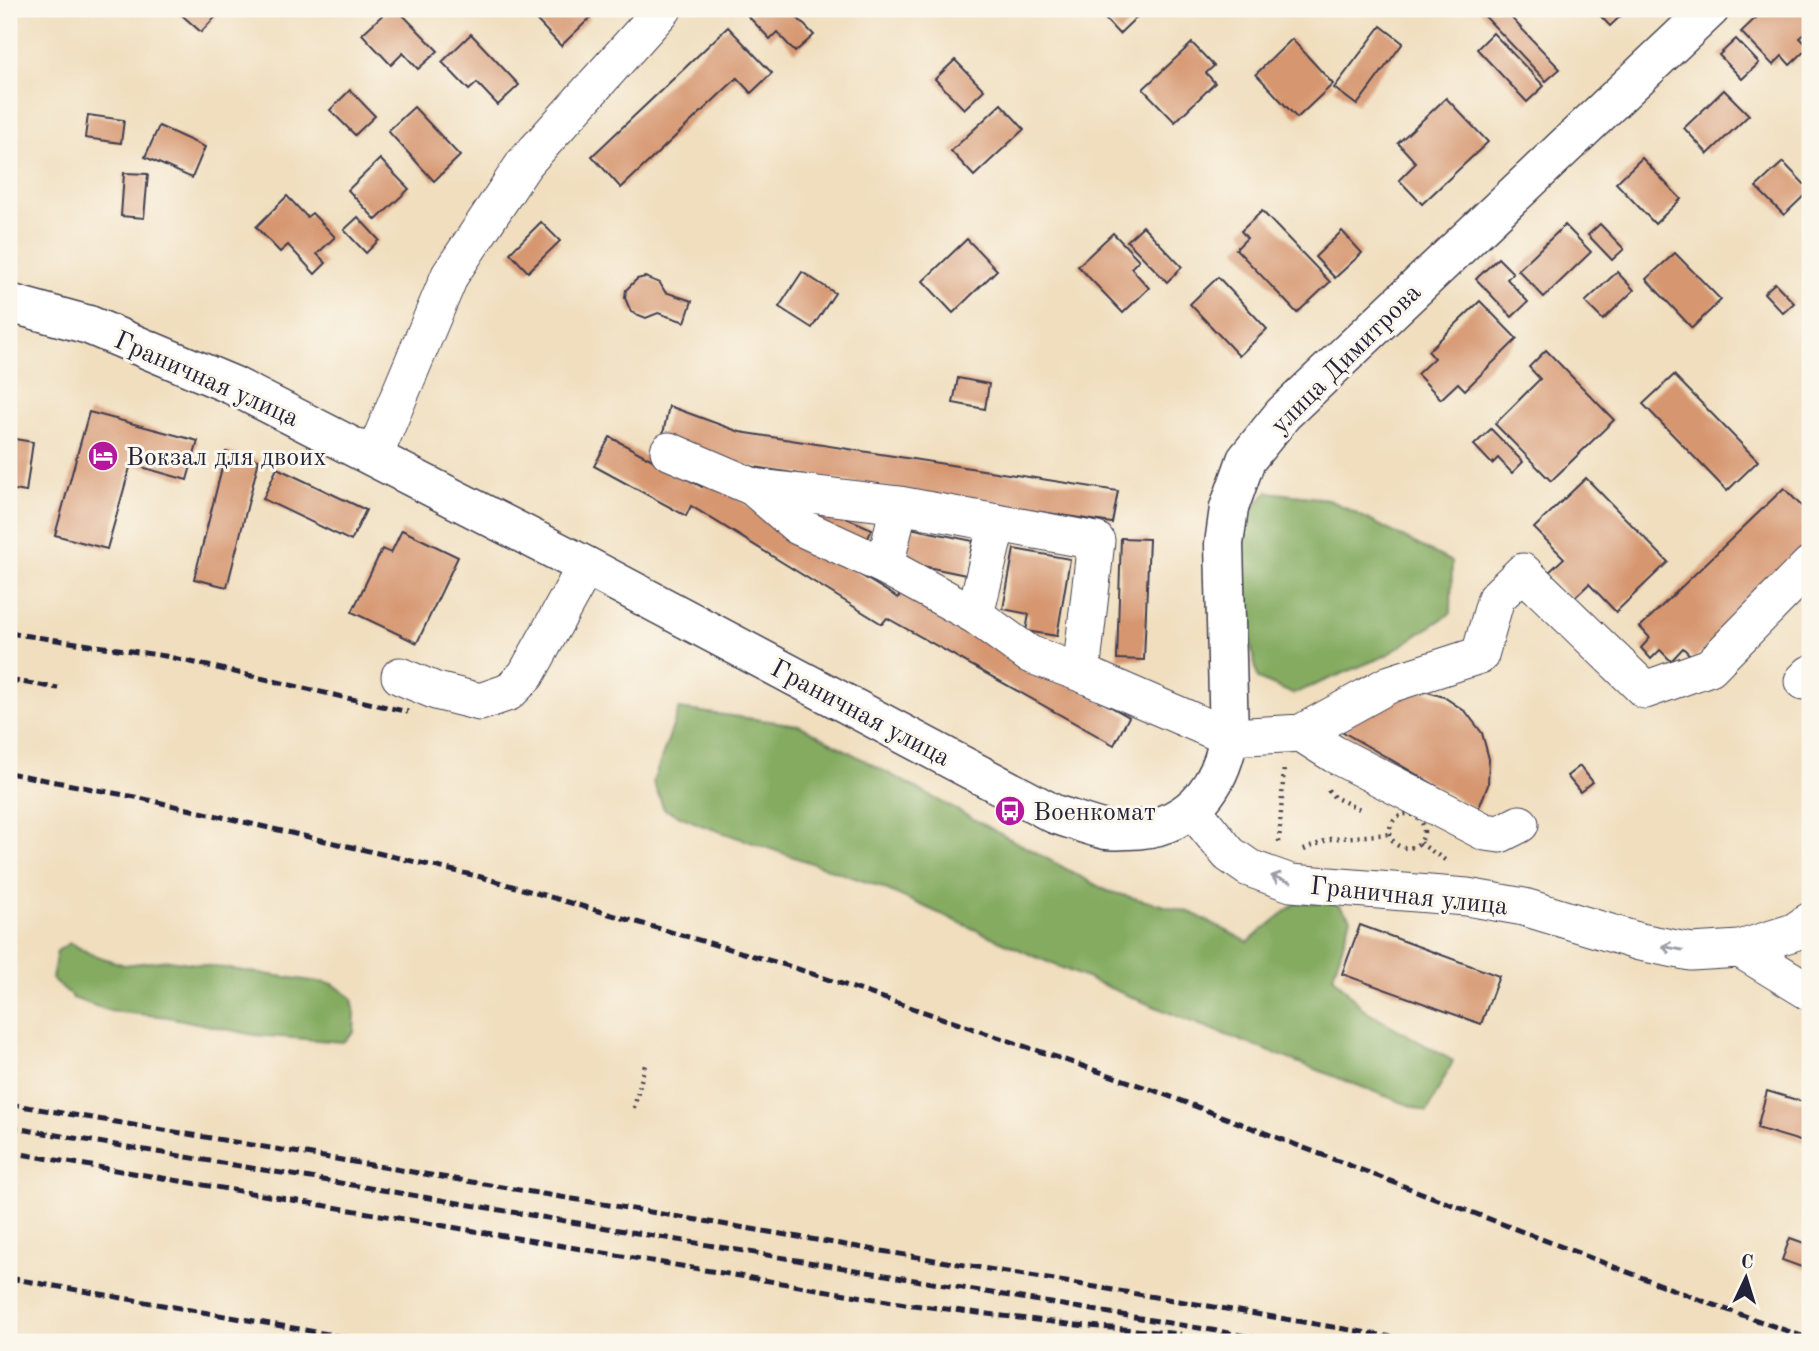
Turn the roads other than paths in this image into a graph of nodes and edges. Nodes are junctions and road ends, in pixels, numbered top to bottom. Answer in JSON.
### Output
{"nodes":[{"id":1,"x":663,"y":9,"type":"edge"},
{"id":2,"x":1710,"y":9,"type":"edge"},
{"id":3,"x":9,"y":303,"type":"edge"},
{"id":4,"x":669,"y":451,"type":"dead end"},
{"id":5,"x":374,"y":456,"type":"junction"},
{"id":6,"x":753,"y":487,"type":"junction"},
{"id":7,"x":899,"y":505,"type":"junction"},
{"id":8,"x":997,"y":523,"type":"junction"},
{"id":9,"x":1810,"y":565,"type":"edge"},
{"id":10,"x":586,"y":566,"type":"junction"},
{"id":11,"x":885,"y":566,"type":"junction"},
{"id":12,"x":975,"y":615,"type":"junction"},
{"id":13,"x":1081,"y":673,"type":"junction"},
{"id":14,"x":400,"y":676,"type":"dead end"},
{"id":15,"x":1292,"y":734,"type":"junction"},
{"id":16,"x":1228,"y":737,"type":"junction"},
{"id":17,"x":1192,"y":809,"type":"junction"},
{"id":18,"x":1520,"y":824,"type":"dead end"},
{"id":19,"x":1810,"y":921,"type":"edge"},
{"id":20,"x":1740,"y":949,"type":"junction"},
{"id":21,"x":1810,"y":992,"type":"edge"}],
"edges":[{"from":1,"to":5,"type":"street"},
{"from":2,"to":16,"type":"main road","name":"улица Димитрова"},
{"from":3,"to":5,"type":"main road","name":"Граничная улица"},
{"from":4,"to":6,"type":"street"},
{"from":5,"to":10,"type":"main road","name":"Граничная улица"},
{"from":6,"to":7,"type":"street"},
{"from":6,"to":11,"type":"street"},
{"from":7,"to":8,"type":"street"},
{"from":7,"to":11,"type":"street"},
{"from":8,"to":12,"type":"street"},
{"from":8,"to":13,"type":"street"},
{"from":9,"to":15,"type":"street"},
{"from":10,"to":14,"type":"street"},
{"from":10,"to":17,"type":"main road","name":"Граничная улица"},
{"from":11,"to":12,"type":"street"},
{"from":12,"to":13,"type":"street"},
{"from":13,"to":16,"type":"street"},
{"from":15,"to":16,"type":"street"},
{"from":15,"to":18,"type":"street"},
{"from":16,"to":17,"type":"main road","name":"улица Димитрова"},
{"from":20,"to":17,"type":"street","name":"Граничная улица","one_way":true},
{"from":19,"to":20,"type":"street","name":"Граничная улица"},
{"from":20,"to":21,"type":"street"}]}
